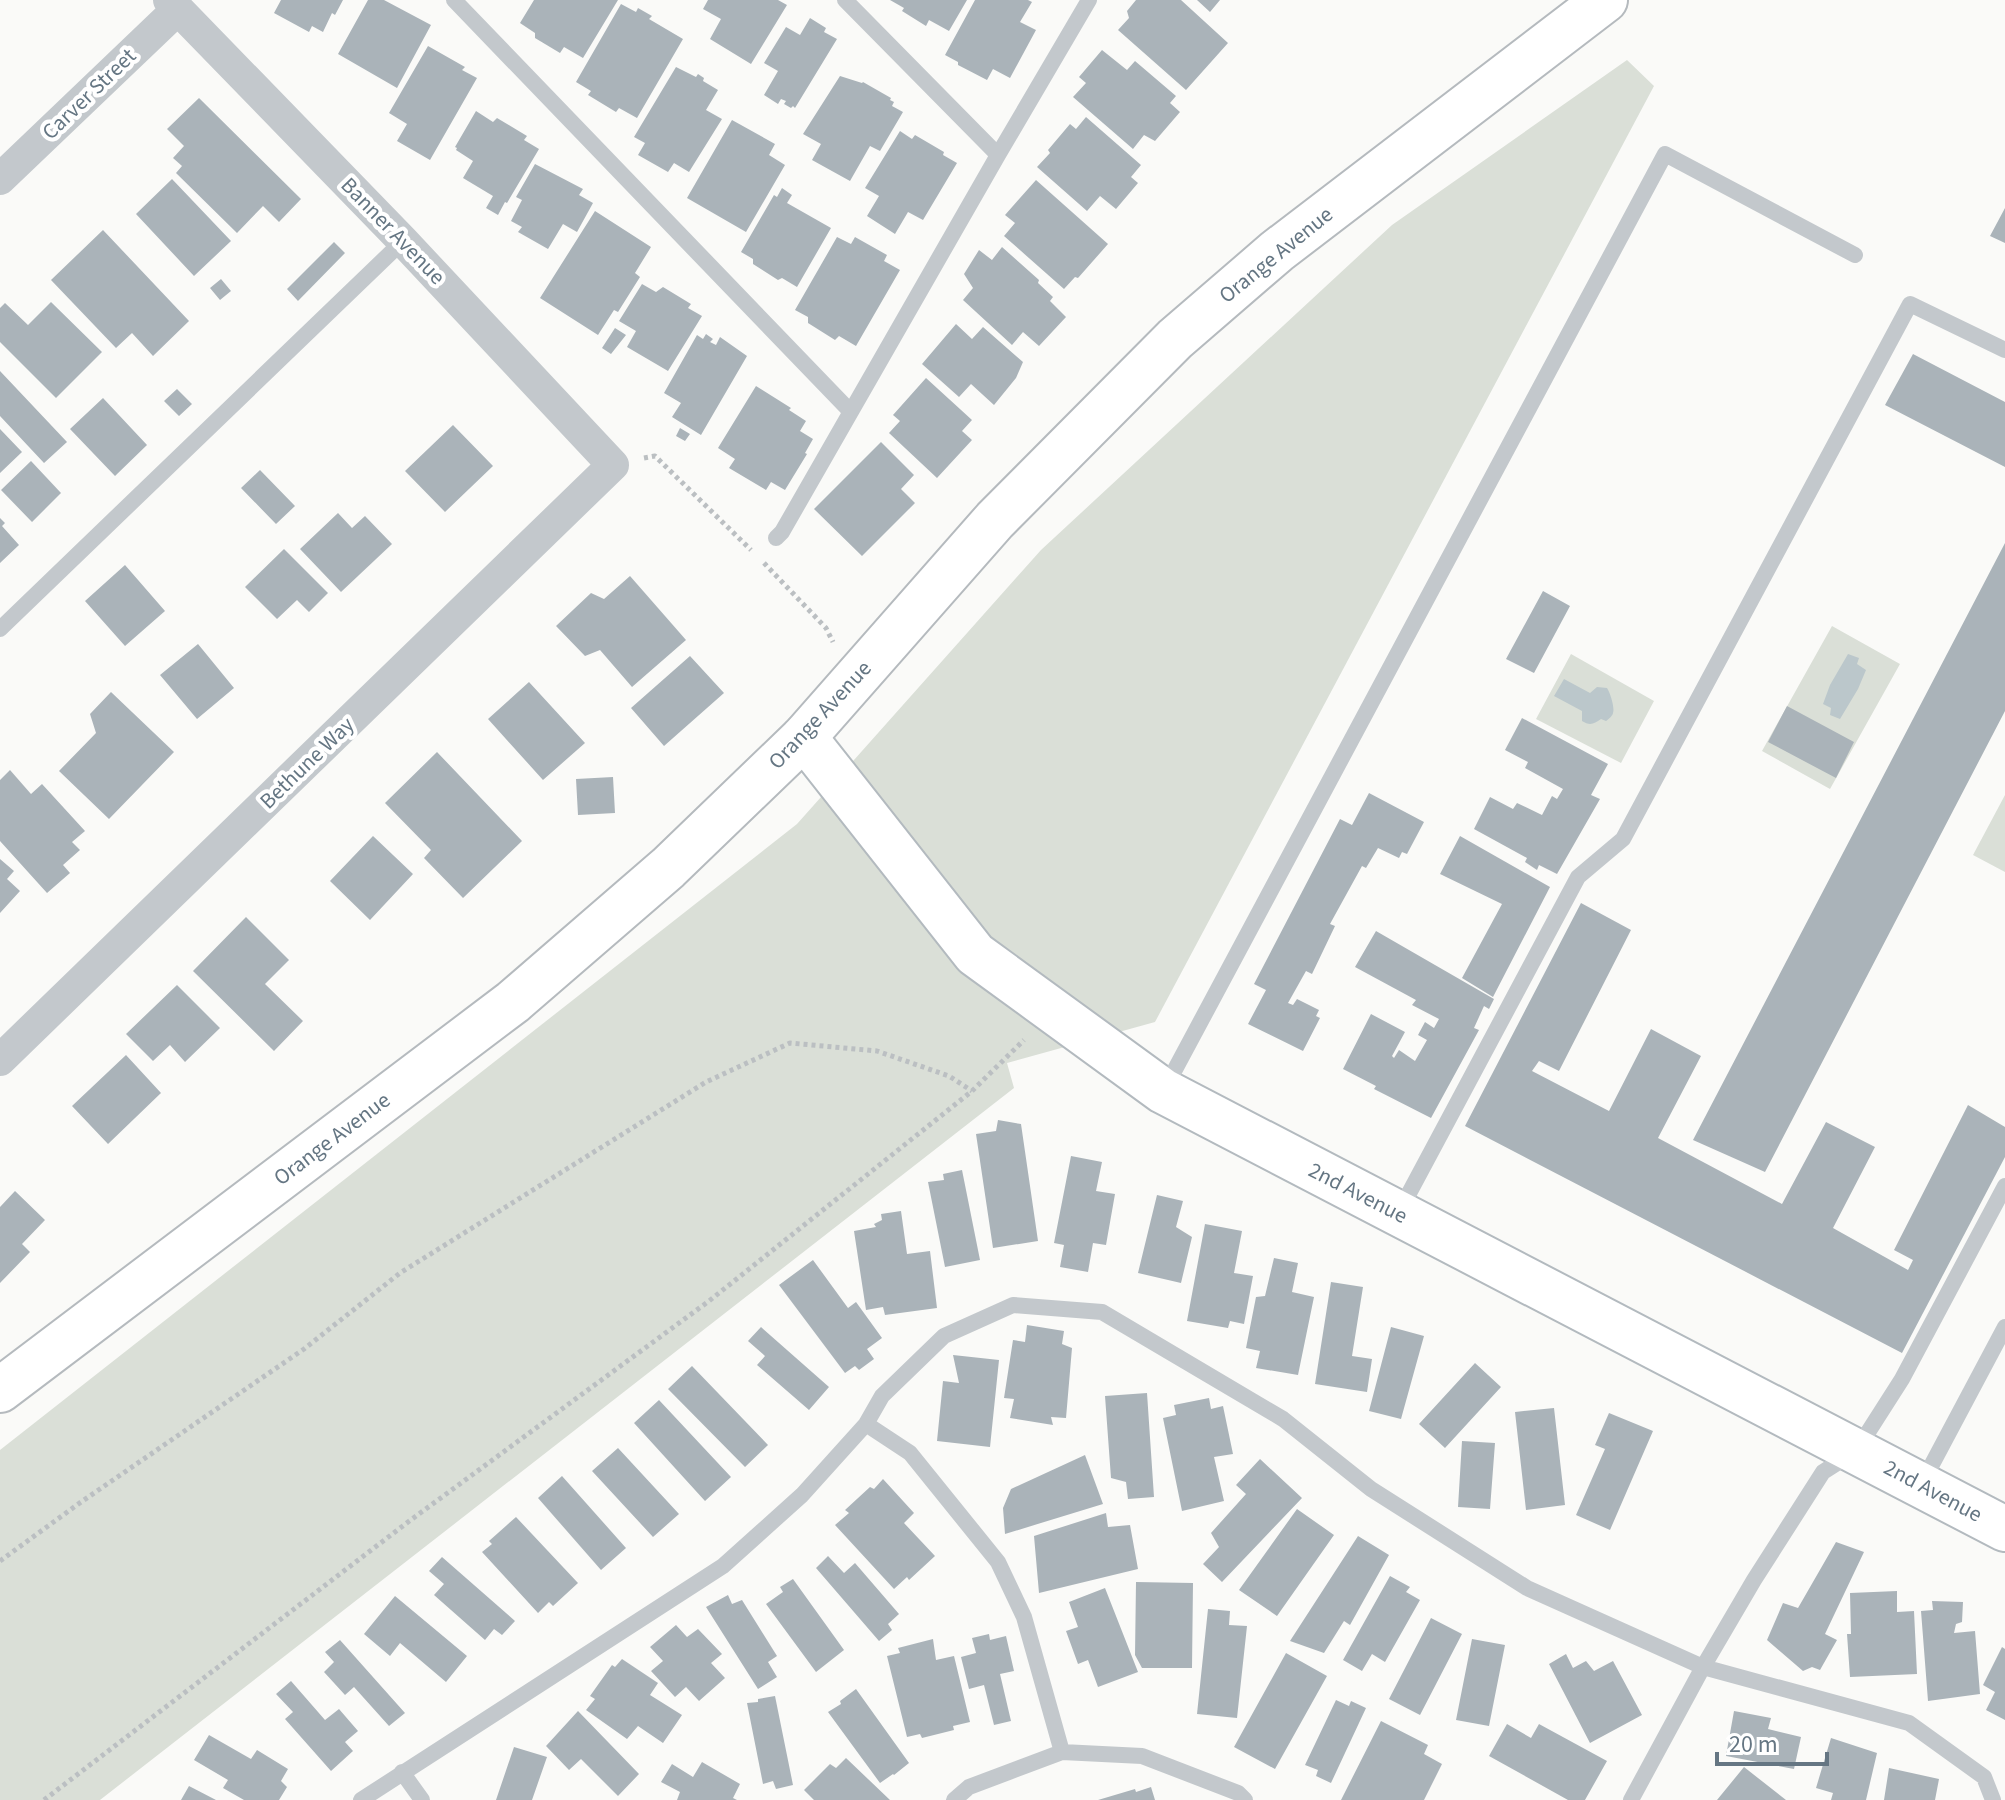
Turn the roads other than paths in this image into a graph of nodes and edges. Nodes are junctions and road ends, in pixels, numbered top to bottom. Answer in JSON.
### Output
{"nodes":[{"id":1,"x":454,"y":0,"type":"edge"},
{"id":2,"x":845,"y":0,"type":"edge"},
{"id":3,"x":1089,"y":0,"type":"edge"},
{"id":4,"x":1605,"y":0,"type":"edge"},
{"id":5,"x":173,"y":5,"type":"edge"},
{"id":6,"x":998,"y":155,"type":"junction"},
{"id":7,"x":0,"y":179,"type":"edge"},
{"id":8,"x":403,"y":241,"type":"junction"},
{"id":9,"x":1855,"y":255,"type":"dead end"},
{"id":10,"x":2005,"y":350,"type":"edge"},
{"id":11,"x":850,"y":411,"type":"junction"},
{"id":12,"x":613,"y":465,"type":"joint"},
{"id":13,"x":776,"y":538,"type":"dead end"},
{"id":14,"x":0,"y":629,"type":"edge"},
{"id":15,"x":804,"y":737,"type":"junction"},
{"id":16,"x":0,"y":1060,"type":"edge"},
{"id":17,"x":1163,"y":1091,"type":"junction"},
{"id":18,"x":2005,"y":1186,"type":"edge"},
{"id":19,"x":1398,"y":1213,"type":"junction"},
{"id":20,"x":2005,"y":1327,"type":"edge"},
{"id":21,"x":0,"y":1390,"type":"edge"},
{"id":22,"x":866,"y":1424,"type":"junction"},
{"id":23,"x":1856,"y":1451,"type":"junction"},
{"id":24,"x":1921,"y":1485,"type":"junction"},
{"id":25,"x":2005,"y":1529,"type":"edge"},
{"id":26,"x":1703,"y":1667,"type":"junction"},
{"id":27,"x":1062,"y":1752,"type":"junction"},
{"id":28,"x":402,"y":1772,"type":"junction"},
{"id":29,"x":361,"y":1800,"type":"edge"},
{"id":30,"x":422,"y":1800,"type":"edge"},
{"id":31,"x":954,"y":1800,"type":"edge"},
{"id":32,"x":1245,"y":1800,"type":"edge"},
{"id":33,"x":1631,"y":1800,"type":"edge"},
{"id":34,"x":1993,"y":1800,"type":"edge"}],
"edges":[{"from":1,"to":11,"type":"lane"},
{"from":2,"to":6,"type":"lane"},
{"from":3,"to":6,"type":"lane"},
{"from":4,"to":15,"type":"main road","name":"Orange Avenue"},
{"from":5,"to":7,"type":"street","name":"Carver Street"},
{"from":5,"to":8,"type":"street","name":"Banner Avenue"},
{"from":6,"to":11,"type":"lane"},
{"from":8,"to":12,"type":"street","name":"Banner Avenue"},
{"from":8,"to":14,"type":"lane"},
{"from":9,"to":17,"type":"lane"},
{"from":10,"to":19,"type":"lane"},
{"from":11,"to":13,"type":"lane"},
{"from":12,"to":16,"type":"street","name":"Bethune Way"},
{"from":15,"to":17,"type":"main road","name":"2nd Avenue"},
{"from":15,"to":21,"type":"main road","name":"Orange Avenue"},
{"from":17,"to":19,"type":"main road","name":"2nd Avenue"},
{"from":18,"to":23,"type":"lane"},
{"from":19,"to":23,"type":"main road","name":"2nd Avenue"},
{"from":20,"to":24,"type":"lane"},
{"from":22,"to":26,"type":"lane"},
{"from":22,"to":27,"type":"lane"},
{"from":22,"to":28,"type":"lane"},
{"from":23,"to":24,"type":"main road","name":"2nd Avenue"},
{"from":23,"to":26,"type":"lane"},
{"from":24,"to":25,"type":"main road","name":"2nd Avenue"},
{"from":26,"to":33,"type":"lane"},
{"from":26,"to":34,"type":"lane"},
{"from":27,"to":31,"type":"lane"},
{"from":27,"to":32,"type":"lane"},
{"from":28,"to":29,"type":"lane"},
{"from":28,"to":30,"type":"lane"}]}
